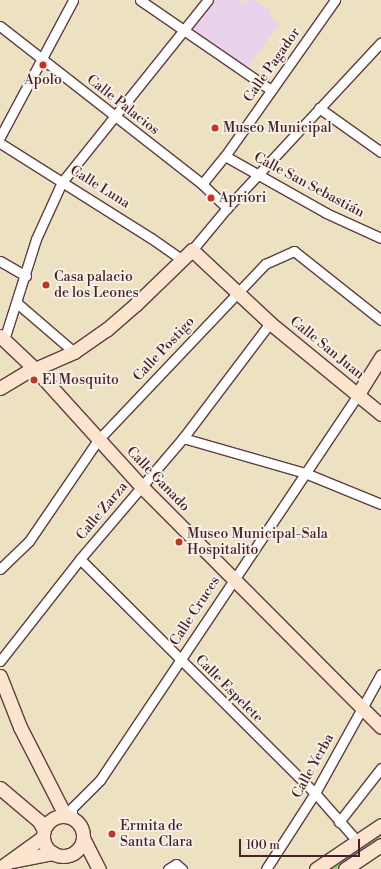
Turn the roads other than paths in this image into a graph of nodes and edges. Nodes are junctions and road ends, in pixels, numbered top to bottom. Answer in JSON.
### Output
{"nodes":[{"id":1,"x":73,"y":0,"type":"edge"},
{"id":2,"x":140,"y":0,"type":"edge"},
{"id":3,"x":208,"y":0,"type":"edge"},
{"id":4,"x":335,"y":0,"type":"edge"},
{"id":5,"x":0,"y":26,"type":"edge"},
{"id":6,"x":184,"y":32,"type":"junction"},
{"id":7,"x":381,"y":42,"type":"edge"},
{"id":8,"x":41,"y":58,"type":"junction"},
{"id":9,"x":271,"y":90,"type":"junction"},
{"id":10,"x":319,"y":108,"type":"junction"},
{"id":11,"x":115,"y":117,"type":"junction"},
{"id":12,"x":0,"y":137,"type":"edge"},
{"id":13,"x":0,"y":144,"type":"edge"},
{"id":14,"x":381,"y":152,"type":"edge"},
{"id":15,"x":225,"y":156,"type":"junction"},
{"id":16,"x":258,"y":174,"type":"junction"},
{"id":17,"x":62,"y":182,"type":"junction"},
{"id":18,"x":202,"y":184,"type":"junction"},
{"id":19,"x":227,"y":208,"type":"junction"},
{"id":20,"x":381,"y":238,"type":"edge"},
{"id":21,"x":192,"y":250,"type":"junction"},
{"id":22,"x":0,"y":260,"type":"edge"},
{"id":23,"x":182,"y":260,"type":"junction"},
{"id":24,"x":26,"y":276,"type":"junction"},
{"id":25,"x":238,"y":292,"type":"junction"},
{"id":26,"x":18,"y":304,"type":"junction"},
{"id":27,"x":381,"y":320,"type":"edge"},
{"id":28,"x":270,"y":323,"type":"junction"},
{"id":29,"x":2,"y":338,"type":"edge"},
{"id":30,"x":74,"y":352,"type":"junction"},
{"id":31,"x":381,"y":357,"type":"edge"},
{"id":32,"x":34,"y":368,"type":"junction"},
{"id":33,"x":0,"y":388,"type":"edge"},
{"id":34,"x":358,"y":394,"type":"junction"},
{"id":35,"x":381,"y":414,"type":"edge"},
{"id":36,"x":183,"y":438,"type":"junction"},
{"id":37,"x":98,"y":440,"type":"junction"},
{"id":38,"x":305,"y":473,"type":"junction"},
{"id":39,"x":142,"y":486,"type":"junction"},
{"id":40,"x":381,"y":504,"type":"edge"},
{"id":41,"x":80,"y":559,"type":"junction"},
{"id":42,"x":0,"y":569,"type":"edge"},
{"id":43,"x":234,"y":580,"type":"junction"},
{"id":44,"x":0,"y":661,"type":"edge"},
{"id":45,"x":181,"y":661,"type":"junction"},
{"id":46,"x":381,"y":674,"type":"edge"},
{"id":47,"x":0,"y":676,"type":"edge"},
{"id":48,"x":362,"y":708,"type":"junction"},
{"id":49,"x":381,"y":727,"type":"edge"},
{"id":50,"x":381,"y":768,"type":"edge"},
{"id":51,"x":0,"y":788,"type":"edge"},
{"id":52,"x":314,"y":793,"type":"junction"},
{"id":53,"x":69,"y":816,"type":"junction"},
{"id":54,"x":339,"y":822,"type":"junction"},
{"id":55,"x":381,"y":825,"type":"edge"},
{"id":56,"x":43,"y":834,"type":"junction"},
{"id":57,"x":84,"y":840,"type":"junction"},
{"id":58,"x":357,"y":841,"type":"junction"},
{"id":59,"x":381,"y":845,"type":"edge"},
{"id":60,"x":52,"y":853,"type":"junction"},
{"id":61,"x":72,"y":855,"type":"junction"},
{"id":62,"x":5,"y":865,"type":"edge"},
{"id":63,"x":180,"y":868,"type":"edge"},
{"id":64,"x":98,"y":869,"type":"edge"},
{"id":65,"x":168,"y":869,"type":"edge"},
{"id":66,"x":266,"y":869,"type":"edge"},
{"id":67,"x":316,"y":869,"type":"edge"},
{"id":68,"x":345,"y":869,"type":"edge"}],
"edges":[{"from":1,"to":8,"type":"street"},
{"from":2,"to":6,"type":"street"},
{"from":3,"to":6,"type":"street"},
{"from":4,"to":9,"type":"street","name":"Calle Pagador"},
{"from":5,"to":8,"type":"street","name":"Calle Palacios"},
{"from":6,"to":9,"type":"street"},
{"from":6,"to":11,"type":"street"},
{"from":7,"to":10,"type":"street"},
{"from":8,"to":11,"type":"street","name":"Calle Palacios"},
{"from":8,"to":12,"type":"street"},
{"from":9,"to":15,"type":"street","name":"Calle Pagador"},
{"from":10,"to":14,"type":"street"},
{"from":10,"to":16,"type":"street"},
{"from":11,"to":17,"type":"street"},
{"from":11,"to":18,"type":"street","name":"Calle Palacios"},
{"from":13,"to":17,"type":"street","name":"Calle Luna"},
{"from":15,"to":16,"type":"street","name":"Calle San Sebastián"},
{"from":15,"to":18,"type":"street","name":"Calle Pagador"},
{"from":16,"to":19,"type":"street"},
{"from":16,"to":20,"type":"street","name":"Calle San Sebastián"},
{"from":17,"to":23,"type":"street","name":"Calle Luna"},
{"from":17,"to":24,"type":"street"},
{"from":18,"to":19,"type":"street","name":"Calle Palacios"},
{"from":19,"to":21,"type":"street"},
{"from":21,"to":23,"type":"street"},
{"from":21,"to":25,"type":"street"},
{"from":22,"to":24,"type":"street"},
{"from":23,"to":30,"type":"street"},
{"from":24,"to":26,"type":"street"},
{"from":25,"to":27,"type":"street","name":"Calle Postigo"},
{"from":25,"to":28,"type":"street"},
{"from":25,"to":37,"type":"street","name":"Calle Postigo"},
{"from":26,"to":29,"type":"street"},
{"from":26,"to":30,"type":"street"},
{"from":28,"to":34,"type":"street","name":"Calle San Juan"},
{"from":28,"to":36,"type":"street","name":"Calle Zarza"},
{"from":29,"to":32,"type":"street","name":"Calle Ganado"},
{"from":30,"to":32,"type":"street"},
{"from":31,"to":34,"type":"street","name":"Calle Cruces"},
{"from":32,"to":33,"type":"street"},
{"from":32,"to":37,"type":"street","name":"Calle Ganado"},
{"from":34,"to":35,"type":"street","name":"Calle San Juan"},
{"from":34,"to":38,"type":"street","name":"Calle Cruces"},
{"from":36,"to":38,"type":"street"},
{"from":36,"to":39,"type":"street","name":"Calle Zarza"},
{"from":37,"to":39,"type":"street","name":"Calle Ganado"},
{"from":37,"to":42,"type":"street","name":"Calle Postigo"},
{"from":38,"to":40,"type":"street"},
{"from":38,"to":43,"type":"street","name":"Calle Cruces"},
{"from":39,"to":41,"type":"street","name":"Calle Zarza"},
{"from":39,"to":43,"type":"street","name":"Calle Ganado"},
{"from":41,"to":44,"type":"street","name":"Calle Zarza"},
{"from":41,"to":45,"type":"street","name":"Calle Espelete"},
{"from":43,"to":45,"type":"street","name":"Calle Cruces"},
{"from":43,"to":48,"type":"street","name":"Calle Ganado"},
{"from":45,"to":52,"type":"street","name":"Calle Espelete"},
{"from":45,"to":53,"type":"street","name":"Calle Cruces"},
{"from":46,"to":48,"type":"street","name":"Calle Yerba"},
{"from":47,"to":53,"type":"street"},
{"from":48,"to":49,"type":"street","name":"Calle Ganado"},
{"from":48,"to":52,"type":"street","name":"Calle Yerba"},
{"from":50,"to":54,"type":"street"},
{"from":51,"to":56,"type":"street"},
{"from":52,"to":54,"type":"street","name":"Calle Espelete"},
{"from":52,"to":66,"type":"street","name":"Calle Yerba"},
{"from":53,"to":56,"type":"street"},
{"from":53,"to":57,"type":"street"},
{"from":54,"to":58,"type":"street","name":"Calle Espelete"},
{"from":55,"to":58,"type":"street"},
{"from":56,"to":60,"type":"street"},
{"from":56,"to":62,"type":"street"},
{"from":57,"to":61,"type":"street"},
{"from":57,"to":64,"type":"street"},
{"from":58,"to":67,"type":"street"},
{"from":59,"to":68,"type":"street"},
{"from":60,"to":61,"type":"street"},
{"from":60,"to":62,"type":"street"},
{"from":61,"to":64,"type":"street"},
{"from":63,"to":65,"type":"street"}]}
